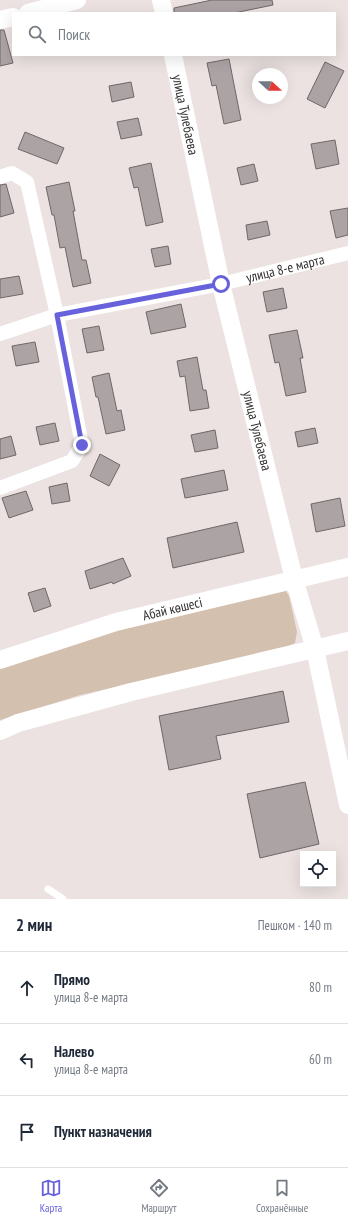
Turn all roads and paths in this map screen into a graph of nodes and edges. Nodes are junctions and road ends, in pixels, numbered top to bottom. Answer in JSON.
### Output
{"nodes":[{"id":1,"x":77,"y":0,"type":"edge"},
{"id":2,"x":161,"y":0,"type":"edge"},
{"id":3,"x":32,"y":12,"type":"edge"},
{"id":4,"x":164,"y":12,"type":"edge"},
{"id":5,"x":12,"y":17,"type":"edge"},
{"id":6,"x":0,"y":20,"type":"edge"},
{"id":7,"x":173,"y":56,"type":"edge"},
{"id":8,"x":0,"y":177,"type":"edge"},
{"id":9,"x":348,"y":253,"type":"edge"},
{"id":10,"x":221,"y":284,"type":"junction"},
{"id":11,"x":57,"y":315,"type":"junction"},
{"id":12,"x":0,"y":334,"type":"edge"},
{"id":13,"x":0,"y":488,"type":"edge"},
{"id":14,"x":348,"y":566,"type":"edge"},
{"id":15,"x":294,"y":579,"type":"junction"},
{"id":16,"x":348,"y":641,"type":"edge"},
{"id":17,"x":315,"y":649,"type":"junction"},
{"id":18,"x":0,"y":660,"type":"edge"},
{"id":19,"x":0,"y":731,"type":"edge"},
{"id":20,"x":348,"y":805,"type":"edge"},
{"id":21,"x":48,"y":889,"type":"dead end"},
{"id":22,"x":63,"y":899,"type":"edge"}],
"edges":[{"from":1,"to":3,"type":"street"},
{"from":2,"to":4,"type":"street"},
{"from":5,"to":6,"type":"street"},
{"from":7,"to":10,"type":"street","name":"улица Тулебаева"},
{"from":8,"to":11,"type":"street"},
{"from":9,"to":10,"type":"street","name":"улица 8-е марта"},
{"from":10,"to":11,"type":"street","name":"улица 8-е марта"},
{"from":10,"to":15,"type":"street","name":"улица Тулебаева"},
{"from":11,"to":12,"type":"street","name":"улица 8-е марта"},
{"from":11,"to":13,"type":"street"},
{"from":14,"to":15,"type":"street","name":"Абай көшесі"},
{"from":15,"to":17,"type":"street","name":"улица Тулебаева"},
{"from":15,"to":18,"type":"street","name":"Абай көшесі"},
{"from":16,"to":17,"type":"street"},
{"from":17,"to":19,"type":"street"},
{"from":17,"to":20,"type":"street","name":"улица Тулебаева"},
{"from":21,"to":22,"type":"lane"}]}
